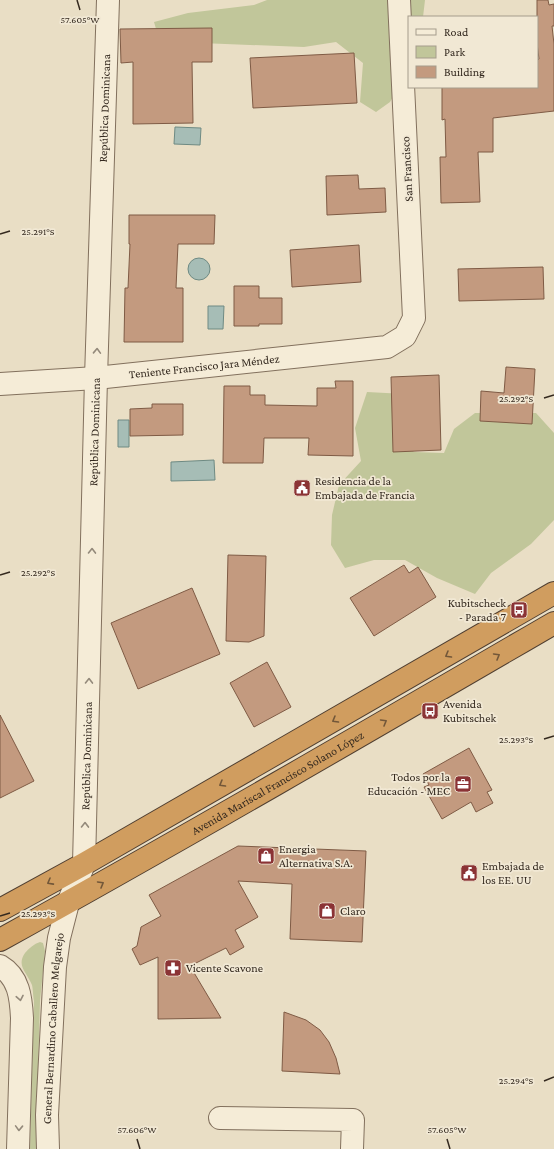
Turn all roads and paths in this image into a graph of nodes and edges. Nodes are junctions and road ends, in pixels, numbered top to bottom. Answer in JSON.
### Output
{"nodes":[{"id":1,"x":108,"y":0,"type":"edge"},
{"id":2,"x":399,"y":0,"type":"edge"},
{"id":3,"x":405,"y":336,"type":"joint"},
{"id":4,"x":96,"y":378,"type":"junction"},
{"id":5,"x":0,"y":384,"type":"edge"},
{"id":6,"x":554,"y":593,"type":"edge"},
{"id":7,"x":554,"y":623,"type":"edge"},
{"id":8,"x":84,"y":864,"type":"junction"},
{"id":9,"x":68,"y":903,"type":"junction"},
{"id":10,"x":0,"y":910,"type":"edge"},
{"id":11,"x":0,"y":940,"type":"edge"},
{"id":12,"x":0,"y":966,"type":"edge"},
{"id":13,"x":220,"y":1118,"type":"dead end"},
{"id":14,"x":18,"y":1149,"type":"edge"},
{"id":15,"x":48,"y":1149,"type":"edge"},
{"id":16,"x":352,"y":1149,"type":"edge"}],
"edges":[{"from":4,"to":1,"type":"street","name":"República Dominicana","one_way":true},
{"from":2,"to":3,"type":"street","name":"San Francisco"},
{"from":3,"to":4,"type":"street","name":"Teniente Francisco Jara Méndez"},
{"from":4,"to":5,"type":"street","name":"Teniente Francisco Jara Méndez"},
{"from":8,"to":4,"type":"street","name":"República Dominicana","one_way":true},
{"from":6,"to":8,"type":"highway","one_way":true},
{"from":9,"to":7,"type":"highway","name":"Avenida Mariscal Francisco Solano López","one_way":true},
{"from":8,"to":9,"type":"street","name":"General Bernardino Caballero Melgarejo"},
{"from":8,"to":10,"type":"highway","one_way":true},
{"from":9,"to":11,"type":"highway","name":"Avenida Mariscal Francisco Solano López"},
{"from":9,"to":15,"type":"street","name":"General Bernardino Caballero Melgarejo"},
{"from":12,"to":14,"type":"street","one_way":true},
{"from":13,"to":16,"type":"street"}]}
